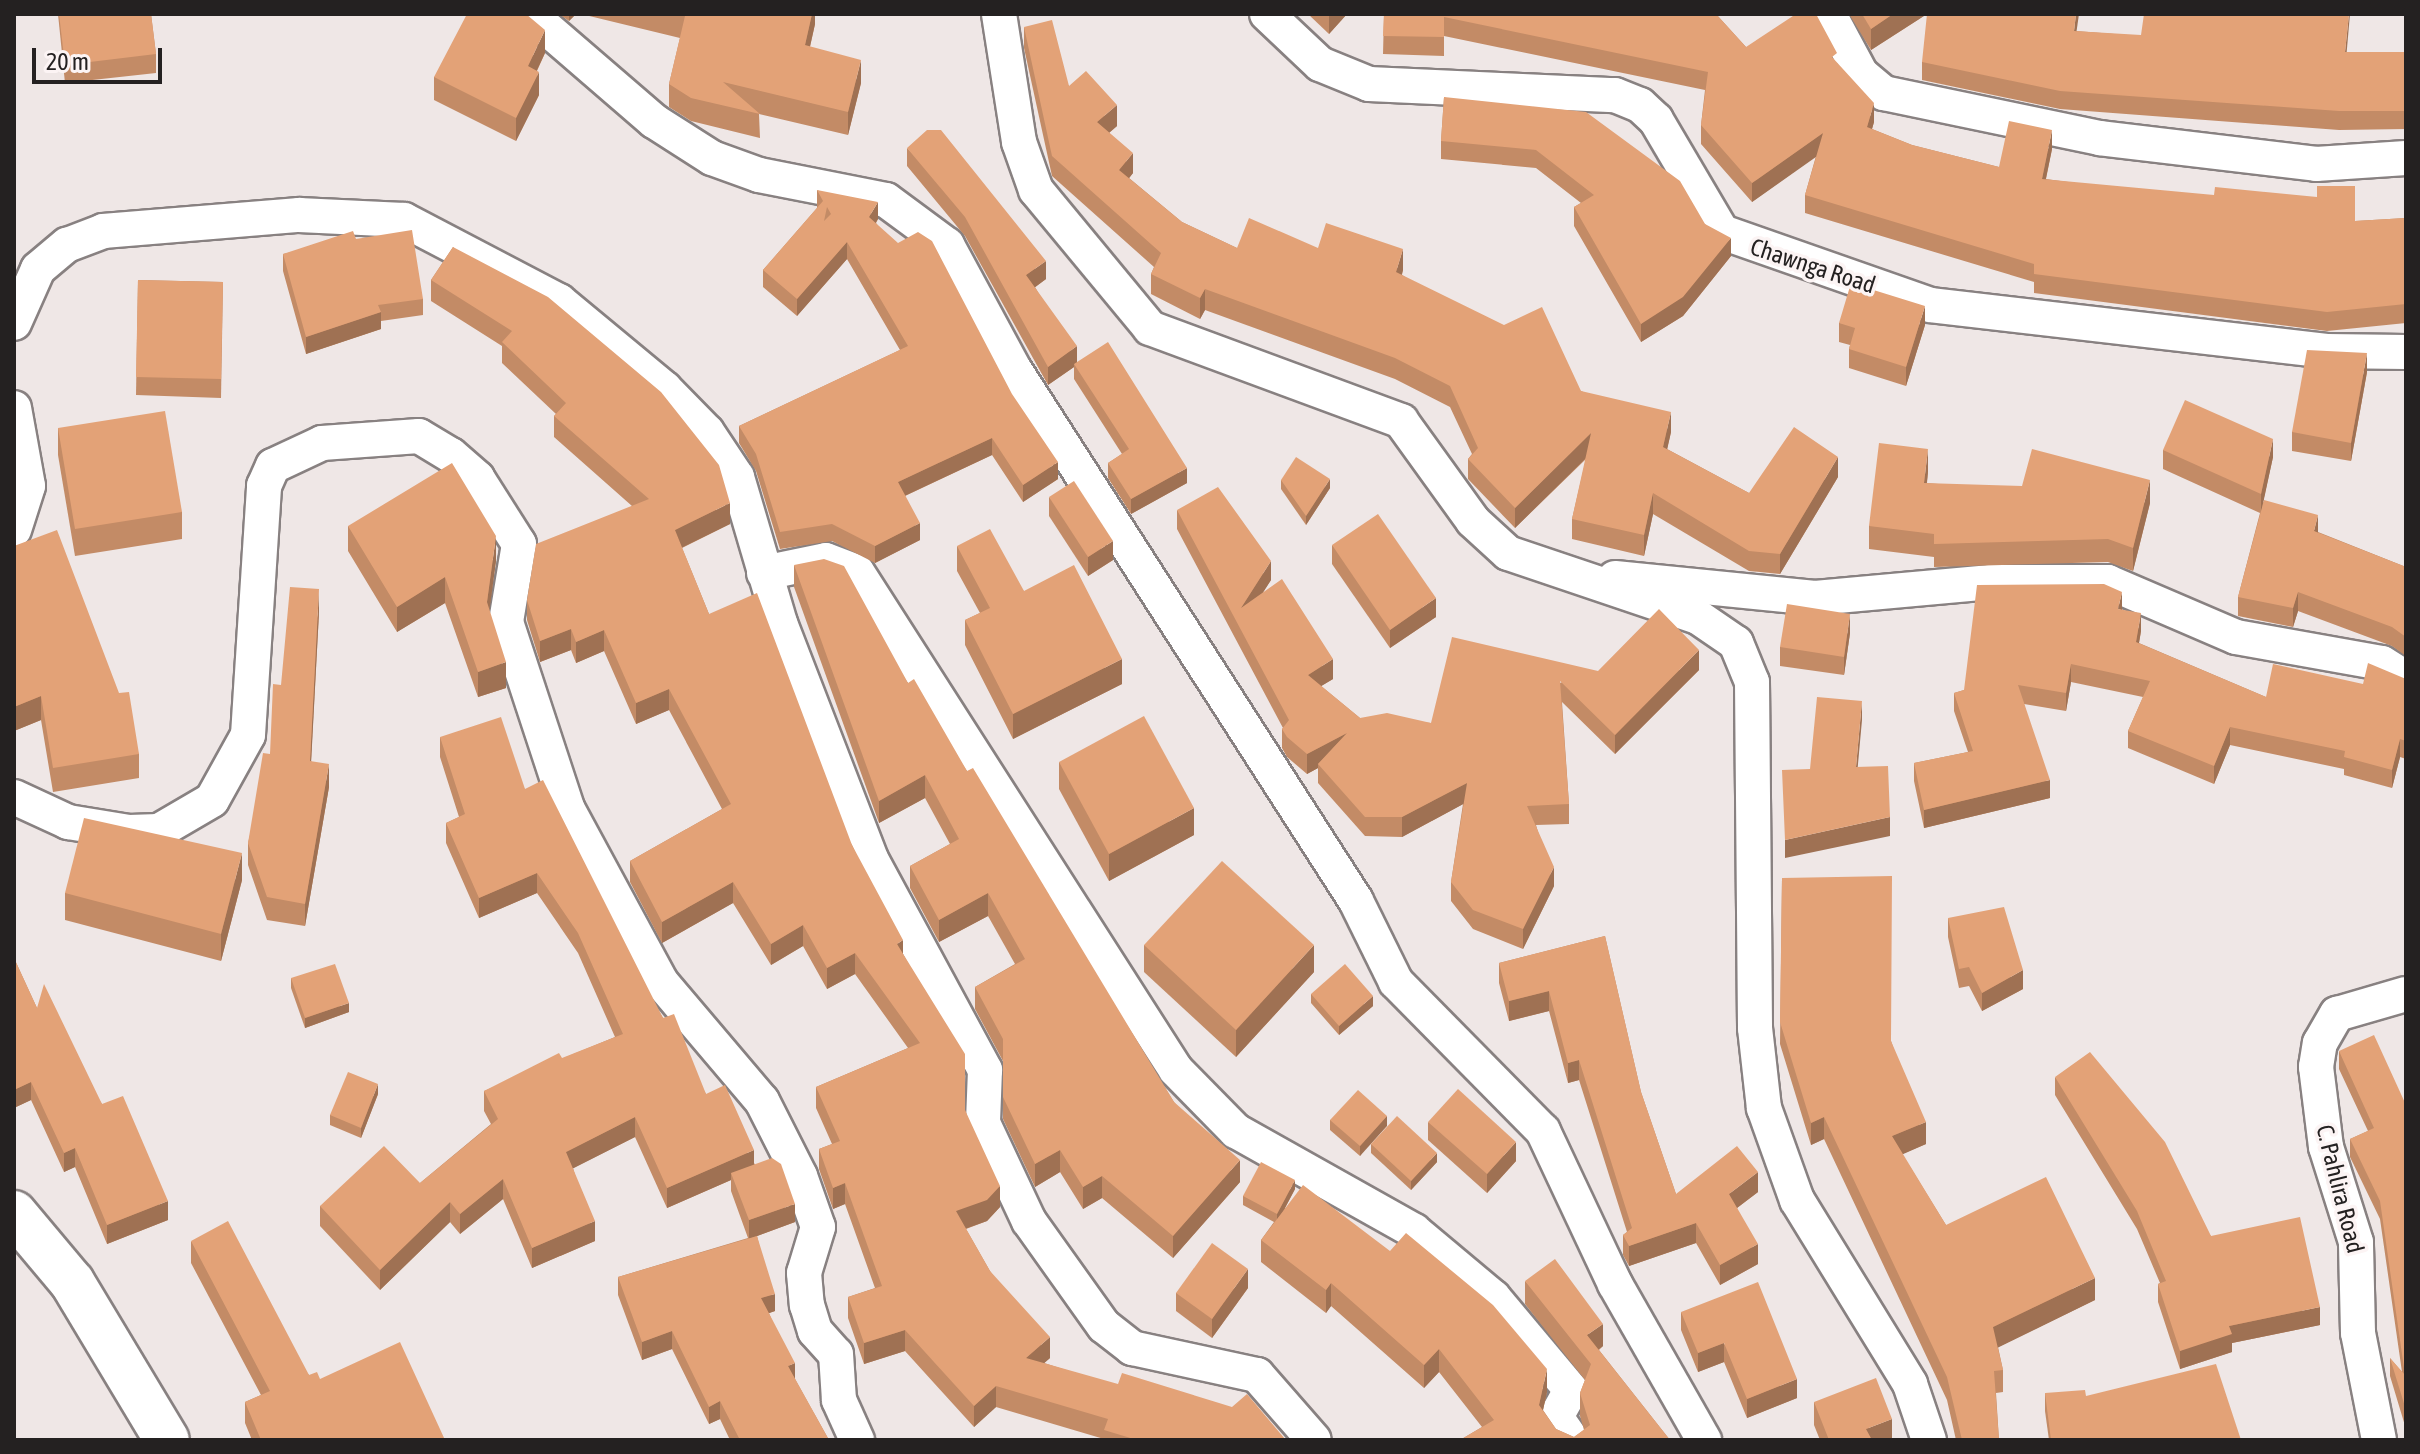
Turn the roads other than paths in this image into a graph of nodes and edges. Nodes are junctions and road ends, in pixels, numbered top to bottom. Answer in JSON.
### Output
{"nodes":[{"id":1,"x":530,"y":14,"type":"edge"},
{"id":2,"x":999,"y":14,"type":"edge"},
{"id":3,"x":1267,"y":14,"type":"edge"},
{"id":4,"x":1829,"y":14,"type":"edge"},
{"id":5,"x":2406,"y":158,"type":"edge"},
{"id":6,"x":14,"y":323,"type":"edge"},
{"id":7,"x":2406,"y":352,"type":"edge"},
{"id":8,"x":14,"y":408,"type":"edge"},
{"id":9,"x":14,"y":530,"type":"edge"},
{"id":10,"x":764,"y":573,"type":"junction"},
{"id":11,"x":1559,"y":574,"type":"junction"},
{"id":12,"x":2406,"y":678,"type":"edge"},
{"id":13,"x":14,"y":797,"type":"edge"},
{"id":14,"x":2406,"y":994,"type":"edge"},
{"id":15,"x":14,"y":1213,"type":"edge"},
{"id":16,"x":167,"y":1440,"type":"edge"},
{"id":17,"x":857,"y":1440,"type":"edge"},
{"id":18,"x":1314,"y":1440,"type":"edge"},
{"id":19,"x":1572,"y":1440,"type":"edge"},
{"id":20,"x":1704,"y":1440,"type":"edge"},
{"id":21,"x":1929,"y":1440,"type":"edge"},
{"id":22,"x":2379,"y":1440,"type":"edge"}],
"edges":[{"from":1,"to":20,"type":"street"},
{"from":2,"to":11,"type":"street"},
{"from":3,"to":7,"type":"street","name":"Chawnga Road"},
{"from":4,"to":5,"type":"street"},
{"from":6,"to":10,"type":"street"},
{"from":8,"to":9,"type":"street"},
{"from":10,"to":18,"type":"street"},
{"from":10,"to":19,"type":"street"},
{"from":11,"to":12,"type":"street"},
{"from":11,"to":21,"type":"street"},
{"from":13,"to":17,"type":"street"},
{"from":14,"to":22,"type":"street","name":"C. Pahlira Road"},
{"from":15,"to":16,"type":"street"}]}
